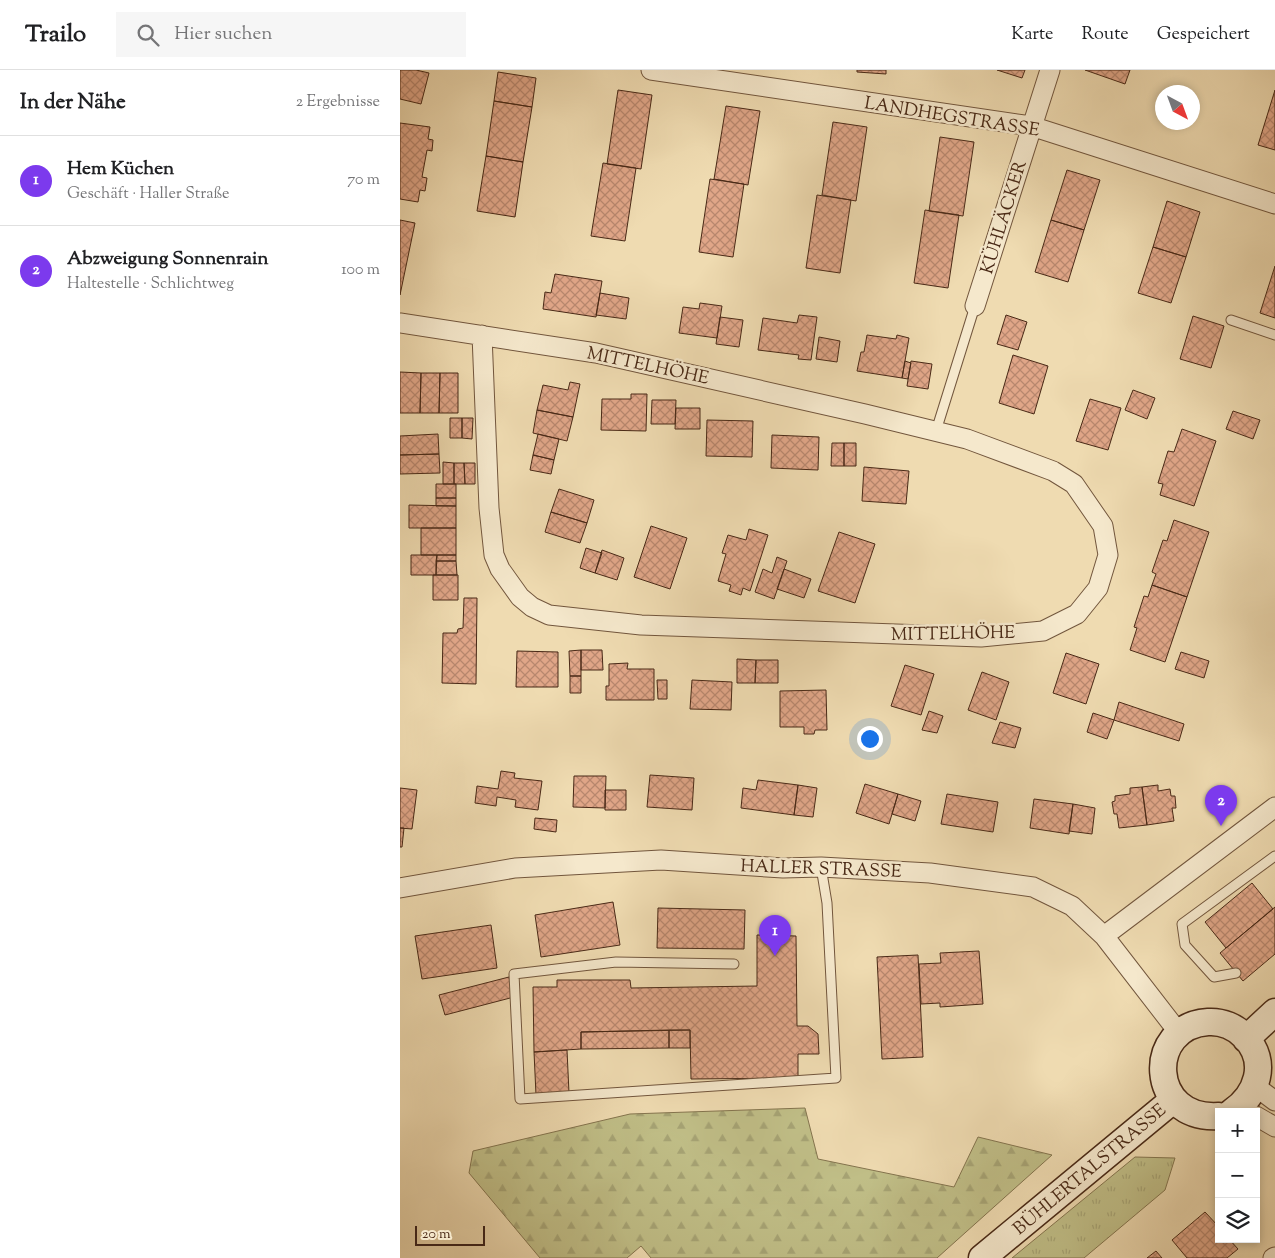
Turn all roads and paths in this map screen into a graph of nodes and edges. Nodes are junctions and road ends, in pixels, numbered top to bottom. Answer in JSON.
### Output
{"nodes":[{"id":1,"x":651,"y":70,"type":"edge"},
{"id":2,"x":1050,"y":70,"type":"edge"},
{"id":3,"x":1031,"y":126,"type":"junction"},
{"id":4,"x":1275,"y":204,"type":"edge"},
{"id":5,"x":975,"y":306,"type":"joint"},
{"id":6,"x":1231,"y":320,"type":"dead end"},
{"id":7,"x":400,"y":323,"type":"edge"},
{"id":8,"x":1275,"y":335,"type":"edge"},
{"id":9,"x":482,"y":336,"type":"junction"},
{"id":10,"x":936,"y":431,"type":"junction"},
{"id":11,"x":1275,"y":807,"type":"edge"},
{"id":12,"x":1275,"y":856,"type":"edge"},
{"id":13,"x":820,"y":867,"type":"junction"},
{"id":14,"x":400,"y":888,"type":"edge"},
{"id":15,"x":1104,"y":936,"type":"junction"},
{"id":16,"x":734,"y":964,"type":"dead end"},
{"id":17,"x":1236,"y":973,"type":"dead end"},
{"id":18,"x":1275,"y":1012,"type":"edge"},
{"id":19,"x":1179,"y":1033,"type":"junction"},
{"id":20,"x":1246,"y":1039,"type":"junction"},
{"id":21,"x":1173,"y":1100,"type":"junction"},
{"id":22,"x":1275,"y":1101,"type":"edge"},
{"id":23,"x":1242,"y":1108,"type":"edge"},
{"id":24,"x":1215,"y":1115,"type":"edge"},
{"id":25,"x":1260,"y":1118,"type":"edge"},
{"id":26,"x":1275,"y":1127,"type":"edge"},
{"id":27,"x":982,"y":1258,"type":"edge"}],
"edges":[{"from":1,"to":3,"type":"street","name":"LANDHEGSTRASSE"},
{"from":2,"to":3,"type":"street","name":"KÜHLÄCKER"},
{"from":3,"to":4,"type":"street","name":"LANDHEGSTRASSE"},
{"from":3,"to":5,"type":"street","name":"KÜHLÄCKER"},
{"from":5,"to":10,"type":"lane"},
{"from":6,"to":8,"type":"lane"},
{"from":7,"to":9,"type":"street","name":"MITTELHÖHE"},
{"from":9,"to":10,"type":"street","name":"MITTELHÖHE"},
{"from":9,"to":10,"type":"street","name":"MITTELHÖHE"},
{"from":11,"to":15,"type":"street"},
{"from":12,"to":17,"type":"lane"},
{"from":13,"to":14,"type":"street","name":"HALLER STRASSE"},
{"from":13,"to":15,"type":"street","name":"HALLER STRASSE"},
{"from":13,"to":16,"type":"lane"},
{"from":15,"to":19,"type":"street","name":"HALLER STRASSE"},
{"from":18,"to":20,"type":"main road"},
{"from":19,"to":20,"type":"main road"},
{"from":19,"to":21,"type":"main road"},
{"from":20,"to":23,"type":"main road"},
{"from":21,"to":24,"type":"main road"},
{"from":21,"to":27,"type":"main road","name":"BÜHLERTALSTRASSE"},
{"from":22,"to":23,"type":"street"},
{"from":25,"to":26,"type":"street"}]}
